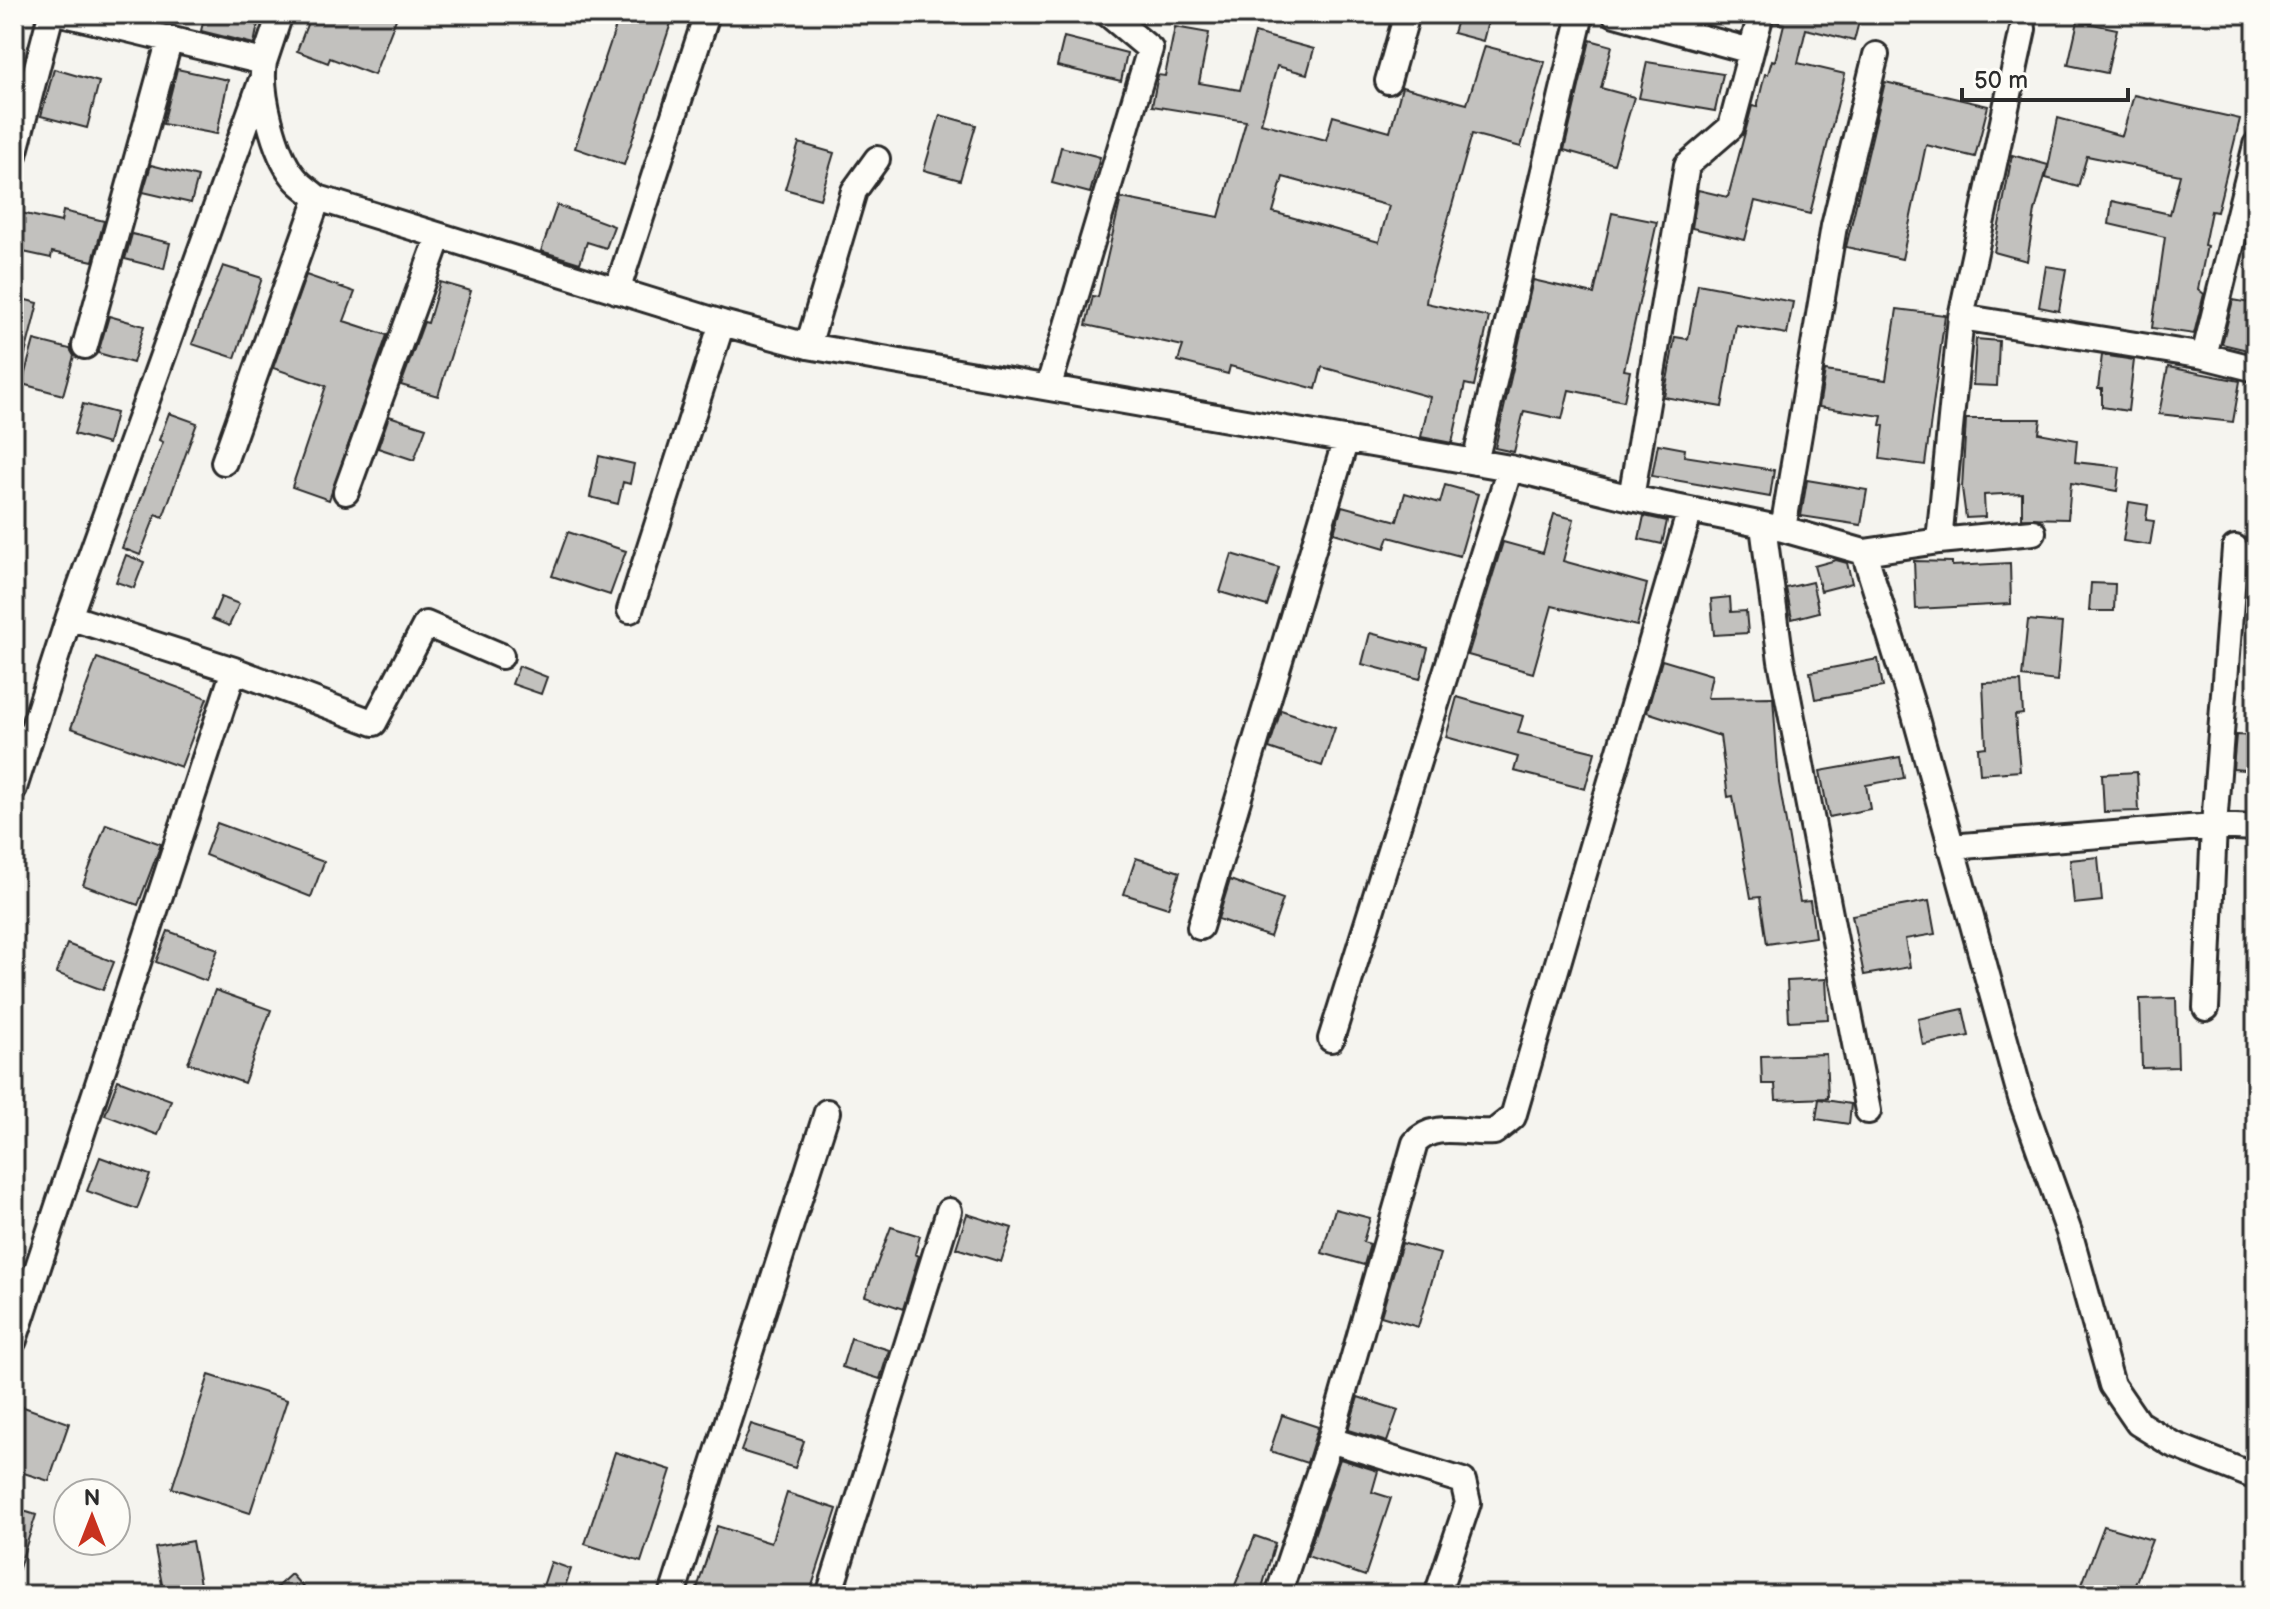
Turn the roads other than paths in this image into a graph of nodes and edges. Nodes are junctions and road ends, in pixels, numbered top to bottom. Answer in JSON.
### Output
{"nodes":[{"id":1,"x":51,"y":14,"type":"edge"},
{"id":2,"x":65,"y":14,"type":"edge"},
{"id":3,"x":280,"y":14,"type":"edge"},
{"id":4,"x":707,"y":14,"type":"edge"},
{"id":5,"x":1108,"y":14,"type":"edge"},
{"id":6,"x":1407,"y":14,"type":"edge"},
{"id":7,"x":1581,"y":14,"type":"edge"},
{"id":8,"x":1615,"y":14,"type":"edge"},
{"id":9,"x":1761,"y":14,"type":"edge"},
{"id":10,"x":136,"y":22,"type":"edge"},
{"id":11,"x":2023,"y":29,"type":"dead end"},
{"id":12,"x":170,"y":39,"type":"junction"},
{"id":13,"x":1751,"y":51,"type":"junction"},
{"id":14,"x":1876,"y":55,"type":"dead end"},
{"id":15,"x":263,"y":72,"type":"junction"},
{"id":16,"x":1388,"y":81,"type":"dead end"},
{"id":17,"x":2256,"y":145,"type":"edge"},
{"id":18,"x":14,"y":155,"type":"edge"},
{"id":19,"x":877,"y":159,"type":"dead end"},
{"id":20,"x":318,"y":198,"type":"junction"},
{"id":21,"x":439,"y":236,"type":"junction"},
{"id":22,"x":617,"y":291,"type":"junction"},
{"id":23,"x":1961,"y":317,"type":"junction"},
{"id":24,"x":722,"y":323,"type":"junction"},
{"id":25,"x":85,"y":346,"type":"dead end"},
{"id":26,"x":808,"y":346,"type":"junction"},
{"id":27,"x":2204,"y":356,"type":"junction"},
{"id":28,"x":2256,"y":369,"type":"edge"},
{"id":29,"x":1049,"y":385,"type":"junction"},
{"id":30,"x":1346,"y":439,"type":"junction"},
{"id":31,"x":224,"y":462,"type":"dead end"},
{"id":32,"x":1475,"y":462,"type":"junction"},
{"id":33,"x":1510,"y":468,"type":"junction"},
{"id":34,"x":346,"y":492,"type":"dead end"},
{"id":35,"x":1631,"y":498,"type":"junction"},
{"id":36,"x":1690,"y":510,"type":"junction"},
{"id":37,"x":1773,"y":527,"type":"junction"},
{"id":38,"x":2033,"y":532,"type":"dead end"},
{"id":39,"x":1939,"y":541,"type":"junction"},
{"id":40,"x":2235,"y":548,"type":"dead end"},
{"id":41,"x":1864,"y":552,"type":"junction"},
{"id":42,"x":630,"y":610,"type":"dead end"},
{"id":43,"x":69,"y":617,"type":"junction"},
{"id":44,"x":501,"y":656,"type":"dead end"},
{"id":45,"x":234,"y":670,"type":"junction"},
{"id":46,"x":14,"y":788,"type":"edge"},
{"id":47,"x":2214,"y":826,"type":"junction"},
{"id":48,"x":2256,"y":828,"type":"edge"},
{"id":49,"x":1950,"y":847,"type":"junction"},
{"id":50,"x":1200,"y":927,"type":"dead end"},
{"id":51,"x":2206,"y":1008,"type":"dead end"},
{"id":52,"x":1331,"y":1039,"type":"dead end"},
{"id":53,"x":1868,"y":1111,"type":"dead end"},
{"id":54,"x":827,"y":1112,"type":"dead end"},
{"id":55,"x":949,"y":1211,"type":"dead end"},
{"id":56,"x":14,"y":1340,"type":"edge"},
{"id":57,"x":1330,"y":1440,"type":"junction"},
{"id":58,"x":2256,"y":1477,"type":"edge"},
{"id":59,"x":672,"y":1595,"type":"edge"},
{"id":60,"x":829,"y":1595,"type":"edge"},
{"id":61,"x":1278,"y":1595,"type":"edge"},
{"id":62,"x":1437,"y":1595,"type":"edge"}],
"edges":[{"from":1,"to":18,"type":"street"},
{"from":2,"to":10,"type":"street"},
{"from":3,"to":15,"type":"street"},
{"from":4,"to":22,"type":"street"},
{"from":5,"to":29,"type":"street"},
{"from":6,"to":16,"type":"street"},
{"from":7,"to":32,"type":"street"},
{"from":8,"to":13,"type":"street"},
{"from":9,"to":13,"type":"street"},
{"from":10,"to":12,"type":"street"},
{"from":11,"to":23,"type":"street"},
{"from":12,"to":15,"type":"street"},
{"from":12,"to":25,"type":"street"},
{"from":13,"to":35,"type":"street"},
{"from":14,"to":37,"type":"street"},
{"from":15,"to":20,"type":"street"},
{"from":15,"to":43,"type":"street"},
{"from":17,"to":27,"type":"street"},
{"from":19,"to":26,"type":"street"},
{"from":20,"to":21,"type":"street"},
{"from":20,"to":31,"type":"street"},
{"from":21,"to":22,"type":"street"},
{"from":21,"to":34,"type":"street"},
{"from":22,"to":24,"type":"street"},
{"from":23,"to":27,"type":"street"},
{"from":23,"to":39,"type":"street"},
{"from":24,"to":26,"type":"street"},
{"from":24,"to":42,"type":"street"},
{"from":26,"to":29,"type":"street"},
{"from":27,"to":28,"type":"street"},
{"from":29,"to":30,"type":"street"},
{"from":30,"to":32,"type":"street"},
{"from":30,"to":50,"type":"street"},
{"from":32,"to":33,"type":"street"},
{"from":33,"to":35,"type":"street"},
{"from":33,"to":52,"type":"street"},
{"from":35,"to":36,"type":"street"},
{"from":36,"to":37,"type":"street"},
{"from":36,"to":57,"type":"street"},
{"from":37,"to":41,"type":"street"},
{"from":37,"to":53,"type":"street"},
{"from":38,"to":39,"type":"street"},
{"from":39,"to":41,"type":"street"},
{"from":40,"to":47,"type":"street"},
{"from":41,"to":49,"type":"street"},
{"from":43,"to":45,"type":"street"},
{"from":43,"to":46,"type":"street"},
{"from":44,"to":45,"type":"street"},
{"from":45,"to":56,"type":"street"},
{"from":47,"to":48,"type":"street"},
{"from":47,"to":49,"type":"street"},
{"from":47,"to":51,"type":"street"},
{"from":49,"to":58,"type":"street"},
{"from":54,"to":59,"type":"street"},
{"from":55,"to":60,"type":"street"},
{"from":57,"to":61,"type":"street"},
{"from":57,"to":62,"type":"street"}]}
